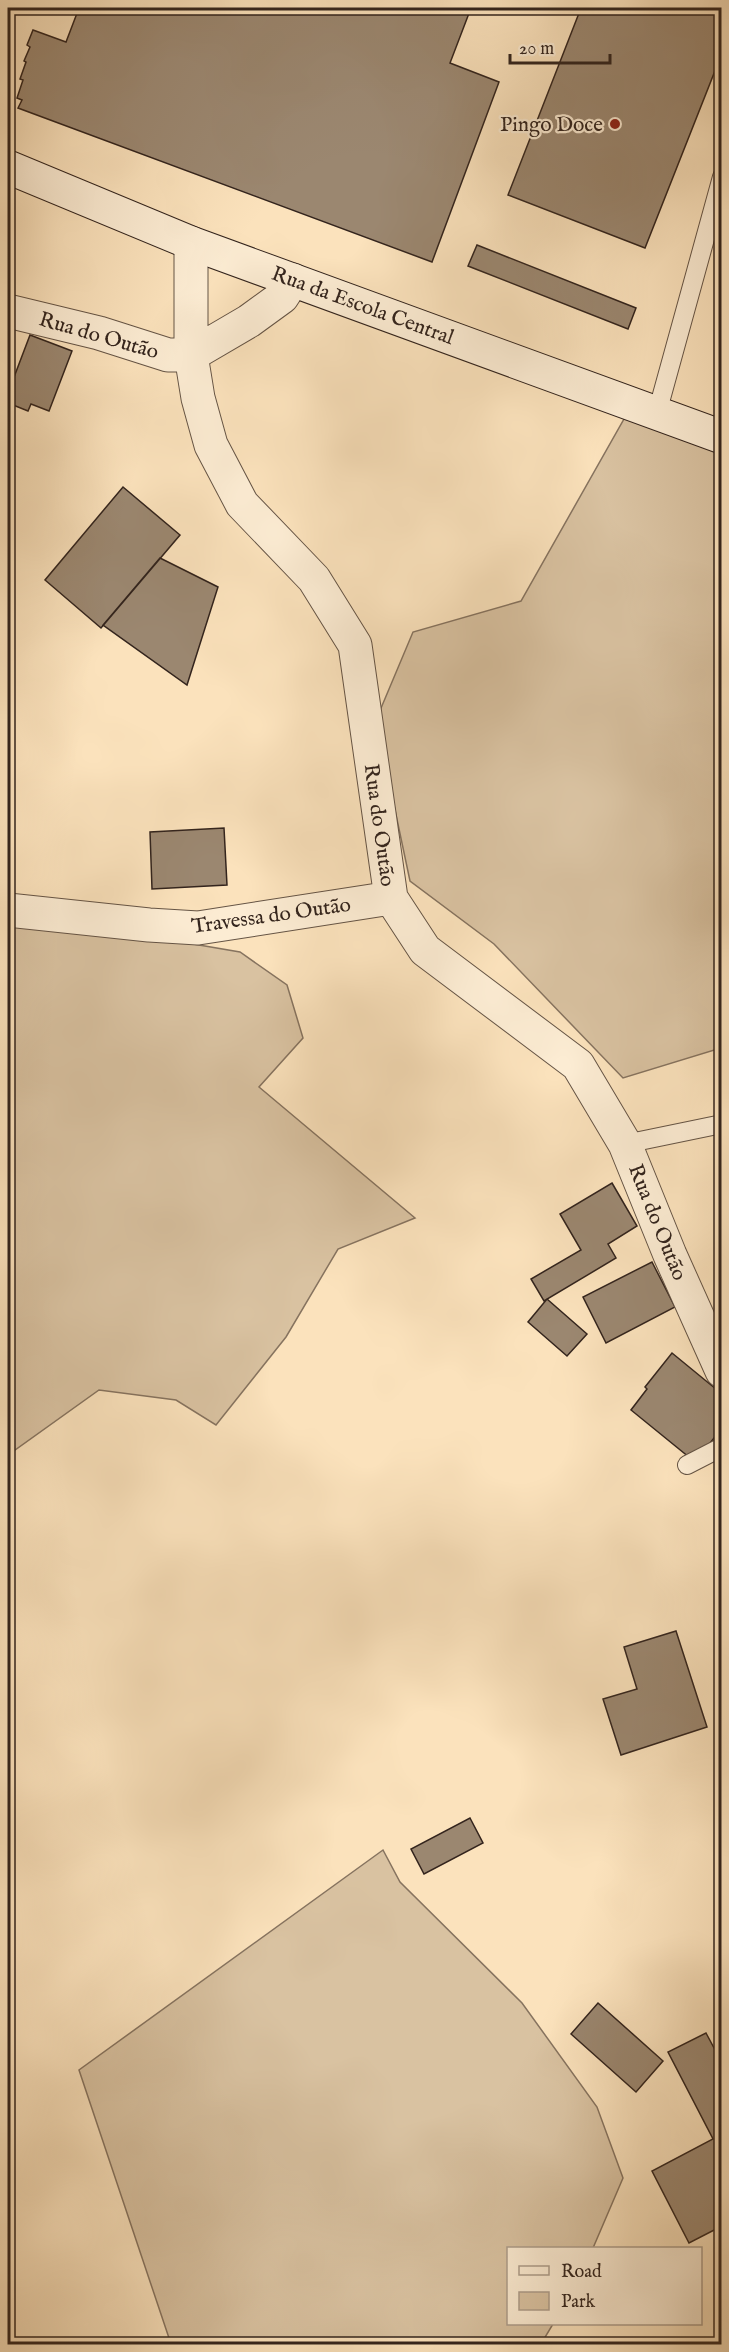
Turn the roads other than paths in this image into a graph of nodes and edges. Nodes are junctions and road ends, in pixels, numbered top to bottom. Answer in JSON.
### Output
{"nodes":[{"id":1,"x":8,"y":167,"type":"edge"},
{"id":2,"x":722,"y":177,"type":"edge"},
{"id":3,"x":191,"y":243,"type":"junction"},
{"id":4,"x":293,"y":280,"type":"junction"},
{"id":5,"x":8,"y":311,"type":"edge"},
{"id":6,"x":191,"y":355,"type":"junction"},
{"id":7,"x":657,"y":413,"type":"junction"},
{"id":8,"x":722,"y":437,"type":"edge"},
{"id":9,"x":391,"y":897,"type":"junction"},
{"id":10,"x":8,"y":910,"type":"edge"},
{"id":11,"x":722,"y":1124,"type":"edge"},
{"id":12,"x":626,"y":1144,"type":"junction"},
{"id":13,"x":722,"y":1371,"type":"edge"},
{"id":14,"x":722,"y":1447,"type":"edge"},
{"id":15,"x":687,"y":1465,"type":"dead end"}],
"edges":[{"from":1,"to":3,"type":"street","name":"Rua da Escola Central"},
{"from":2,"to":7,"type":"lane"},
{"from":3,"to":4,"type":"street","name":"Rua da Escola Central"},
{"from":3,"to":6,"type":"street","name":"Rua do Outão"},
{"from":4,"to":6,"type":"street"},
{"from":4,"to":7,"type":"street","name":"Rua da Escola Central"},
{"from":5,"to":6,"type":"street","name":"Rua do Outão"},
{"from":6,"to":9,"type":"street","name":"Rua do Outão"},
{"from":7,"to":8,"type":"street","name":"Rua da Escola Central"},
{"from":9,"to":10,"type":"street","name":"Travessa do Outão"},
{"from":9,"to":12,"type":"street","name":"Rua do Outão"},
{"from":11,"to":12,"type":"lane"},
{"from":12,"to":13,"type":"street","name":"Rua do Outão"},
{"from":14,"to":15,"type":"lane"}]}
